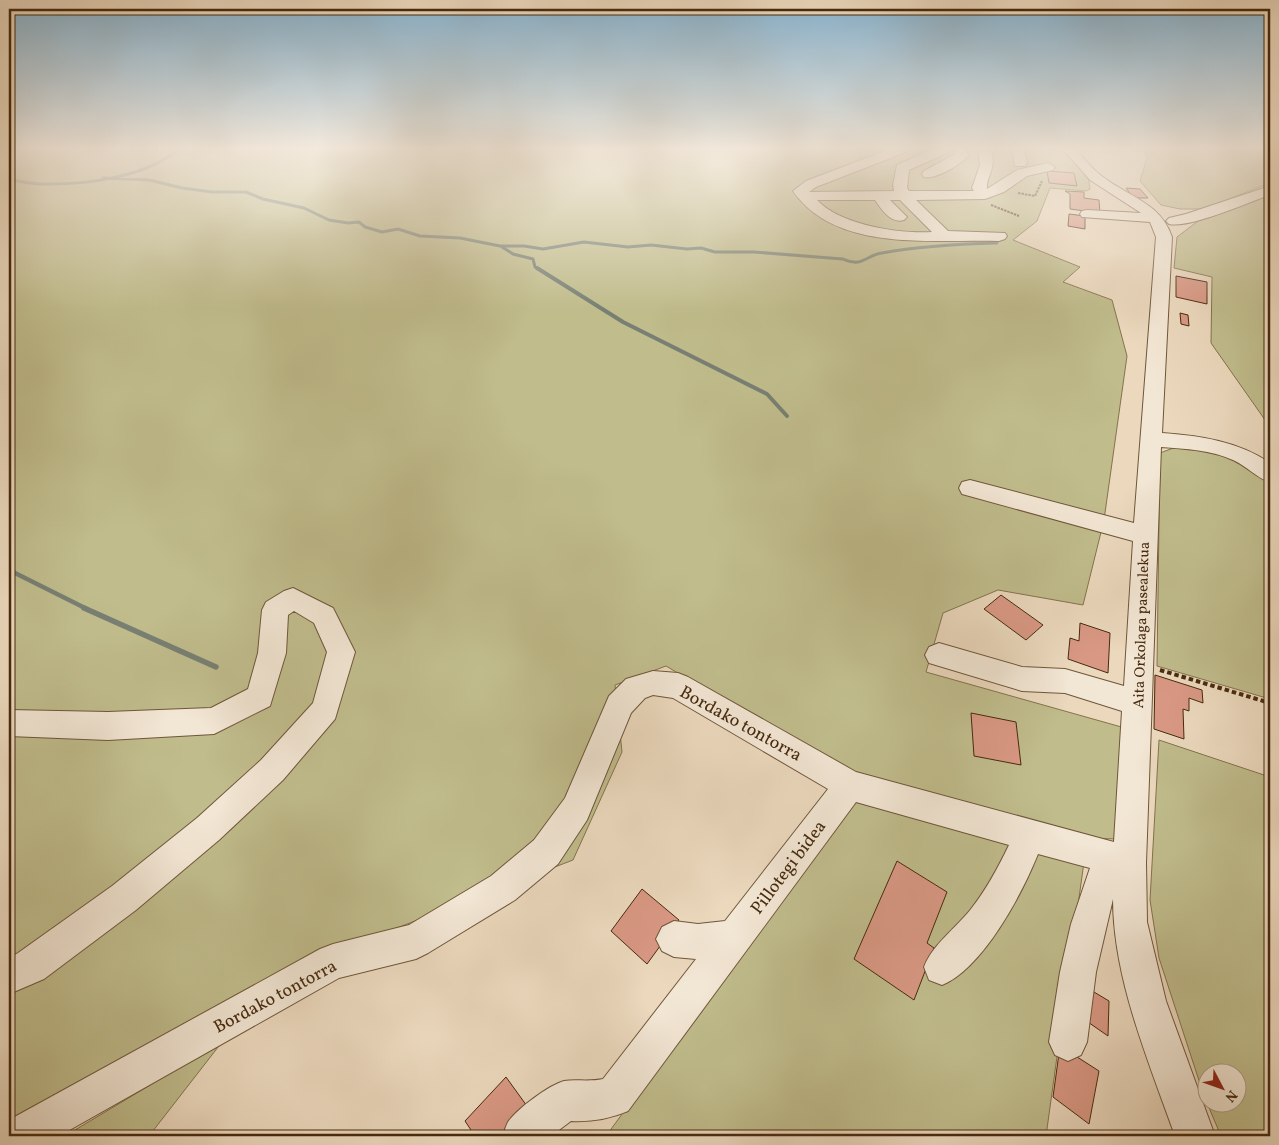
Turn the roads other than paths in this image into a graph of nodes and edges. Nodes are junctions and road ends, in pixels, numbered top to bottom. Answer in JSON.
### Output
{"nodes":[{"id":1,"x":810,"y":202,"type":"edge"},
{"id":2,"x":869,"y":202,"type":"edge"},
{"id":3,"x":880,"y":202,"type":"edge"},
{"id":4,"x":911,"y":202,"type":"edge"},
{"id":5,"x":930,"y":202,"type":"edge"},
{"id":6,"x":959,"y":202,"type":"edge"},
{"id":7,"x":1135,"y":202,"type":"edge"},
{"id":8,"x":1232,"y":202,"type":"edge"},
{"id":9,"x":965,"y":210,"type":"dead end"},
{"id":10,"x":868,"y":211,"type":"dead end"},
{"id":11,"x":1087,"y":214,"type":"dead end"},
{"id":12,"x":899,"y":217,"type":"dead end"},
{"id":13,"x":1163,"y":218,"type":"junction"},
{"id":14,"x":951,"y":235,"type":"junction"},
{"id":15,"x":999,"y":236,"type":"dead end"},
{"id":16,"x":1151,"y":439,"type":"junction"},
{"id":17,"x":1270,"y":474,"type":"edge"},
{"id":18,"x":970,"y":488,"type":"dead end"},
{"id":19,"x":1145,"y":535,"type":"junction"},
{"id":20,"x":939,"y":655,"type":"dead end"},
{"id":21,"x":1138,"y":703,"type":"junction"},
{"id":22,"x":9,"y":722,"type":"edge"},
{"id":23,"x":850,"y":785,"type":"junction"},
{"id":24,"x":1029,"y":835,"type":"junction"},
{"id":25,"x":1120,"y":860,"type":"junction"},
{"id":26,"x":734,"y":938,"type":"junction"},
{"id":27,"x":674,"y":939,"type":"dead end"},
{"id":28,"x":942,"y":967,"type":"dead end"},
{"id":29,"x":9,"y":976,"type":"edge"},
{"id":30,"x":1068,"y":1042,"type":"dead end"},
{"id":31,"x":20,"y":1136,"type":"edge"},
{"id":32,"x":523,"y":1136,"type":"edge"},
{"id":33,"x":1195,"y":1136,"type":"edge"}],
"edges":[{"from":1,"to":14,"type":"street"},
{"from":2,"to":10,"type":"street"},
{"from":3,"to":12,"type":"street"},
{"from":4,"to":14,"type":"street"},
{"from":5,"to":14,"type":"street"},
{"from":6,"to":9,"type":"street"},
{"from":7,"to":13,"type":"street"},
{"from":8,"to":13,"type":"street"},
{"from":11,"to":13,"type":"street"},
{"from":13,"to":16,"type":"street","name":"Aita Orkolaga pasealekua"},
{"from":14,"to":15,"type":"street"},
{"from":16,"to":17,"type":"street"},
{"from":16,"to":19,"type":"street","name":"Aita Orkolaga pasealekua"},
{"from":18,"to":19,"type":"street"},
{"from":19,"to":21,"type":"street","name":"Aita Orkolaga pasealekua"},
{"from":20,"to":21,"type":"street"},
{"from":21,"to":25,"type":"street","name":"Aita Orkolaga pasealekua"},
{"from":22,"to":29,"type":"street"},
{"from":23,"to":24,"type":"street"},
{"from":23,"to":26,"type":"street","name":"Pillotegi bidea"},
{"from":23,"to":31,"type":"street","name":"Bordako tontorra"},
{"from":24,"to":25,"type":"street"},
{"from":24,"to":28,"type":"street"},
{"from":25,"to":30,"type":"street"},
{"from":25,"to":33,"type":"street","name":"Aita Orkolaga pasealekua"},
{"from":26,"to":27,"type":"street"},
{"from":26,"to":32,"type":"street","name":"Pillotegi bidea"}]}
